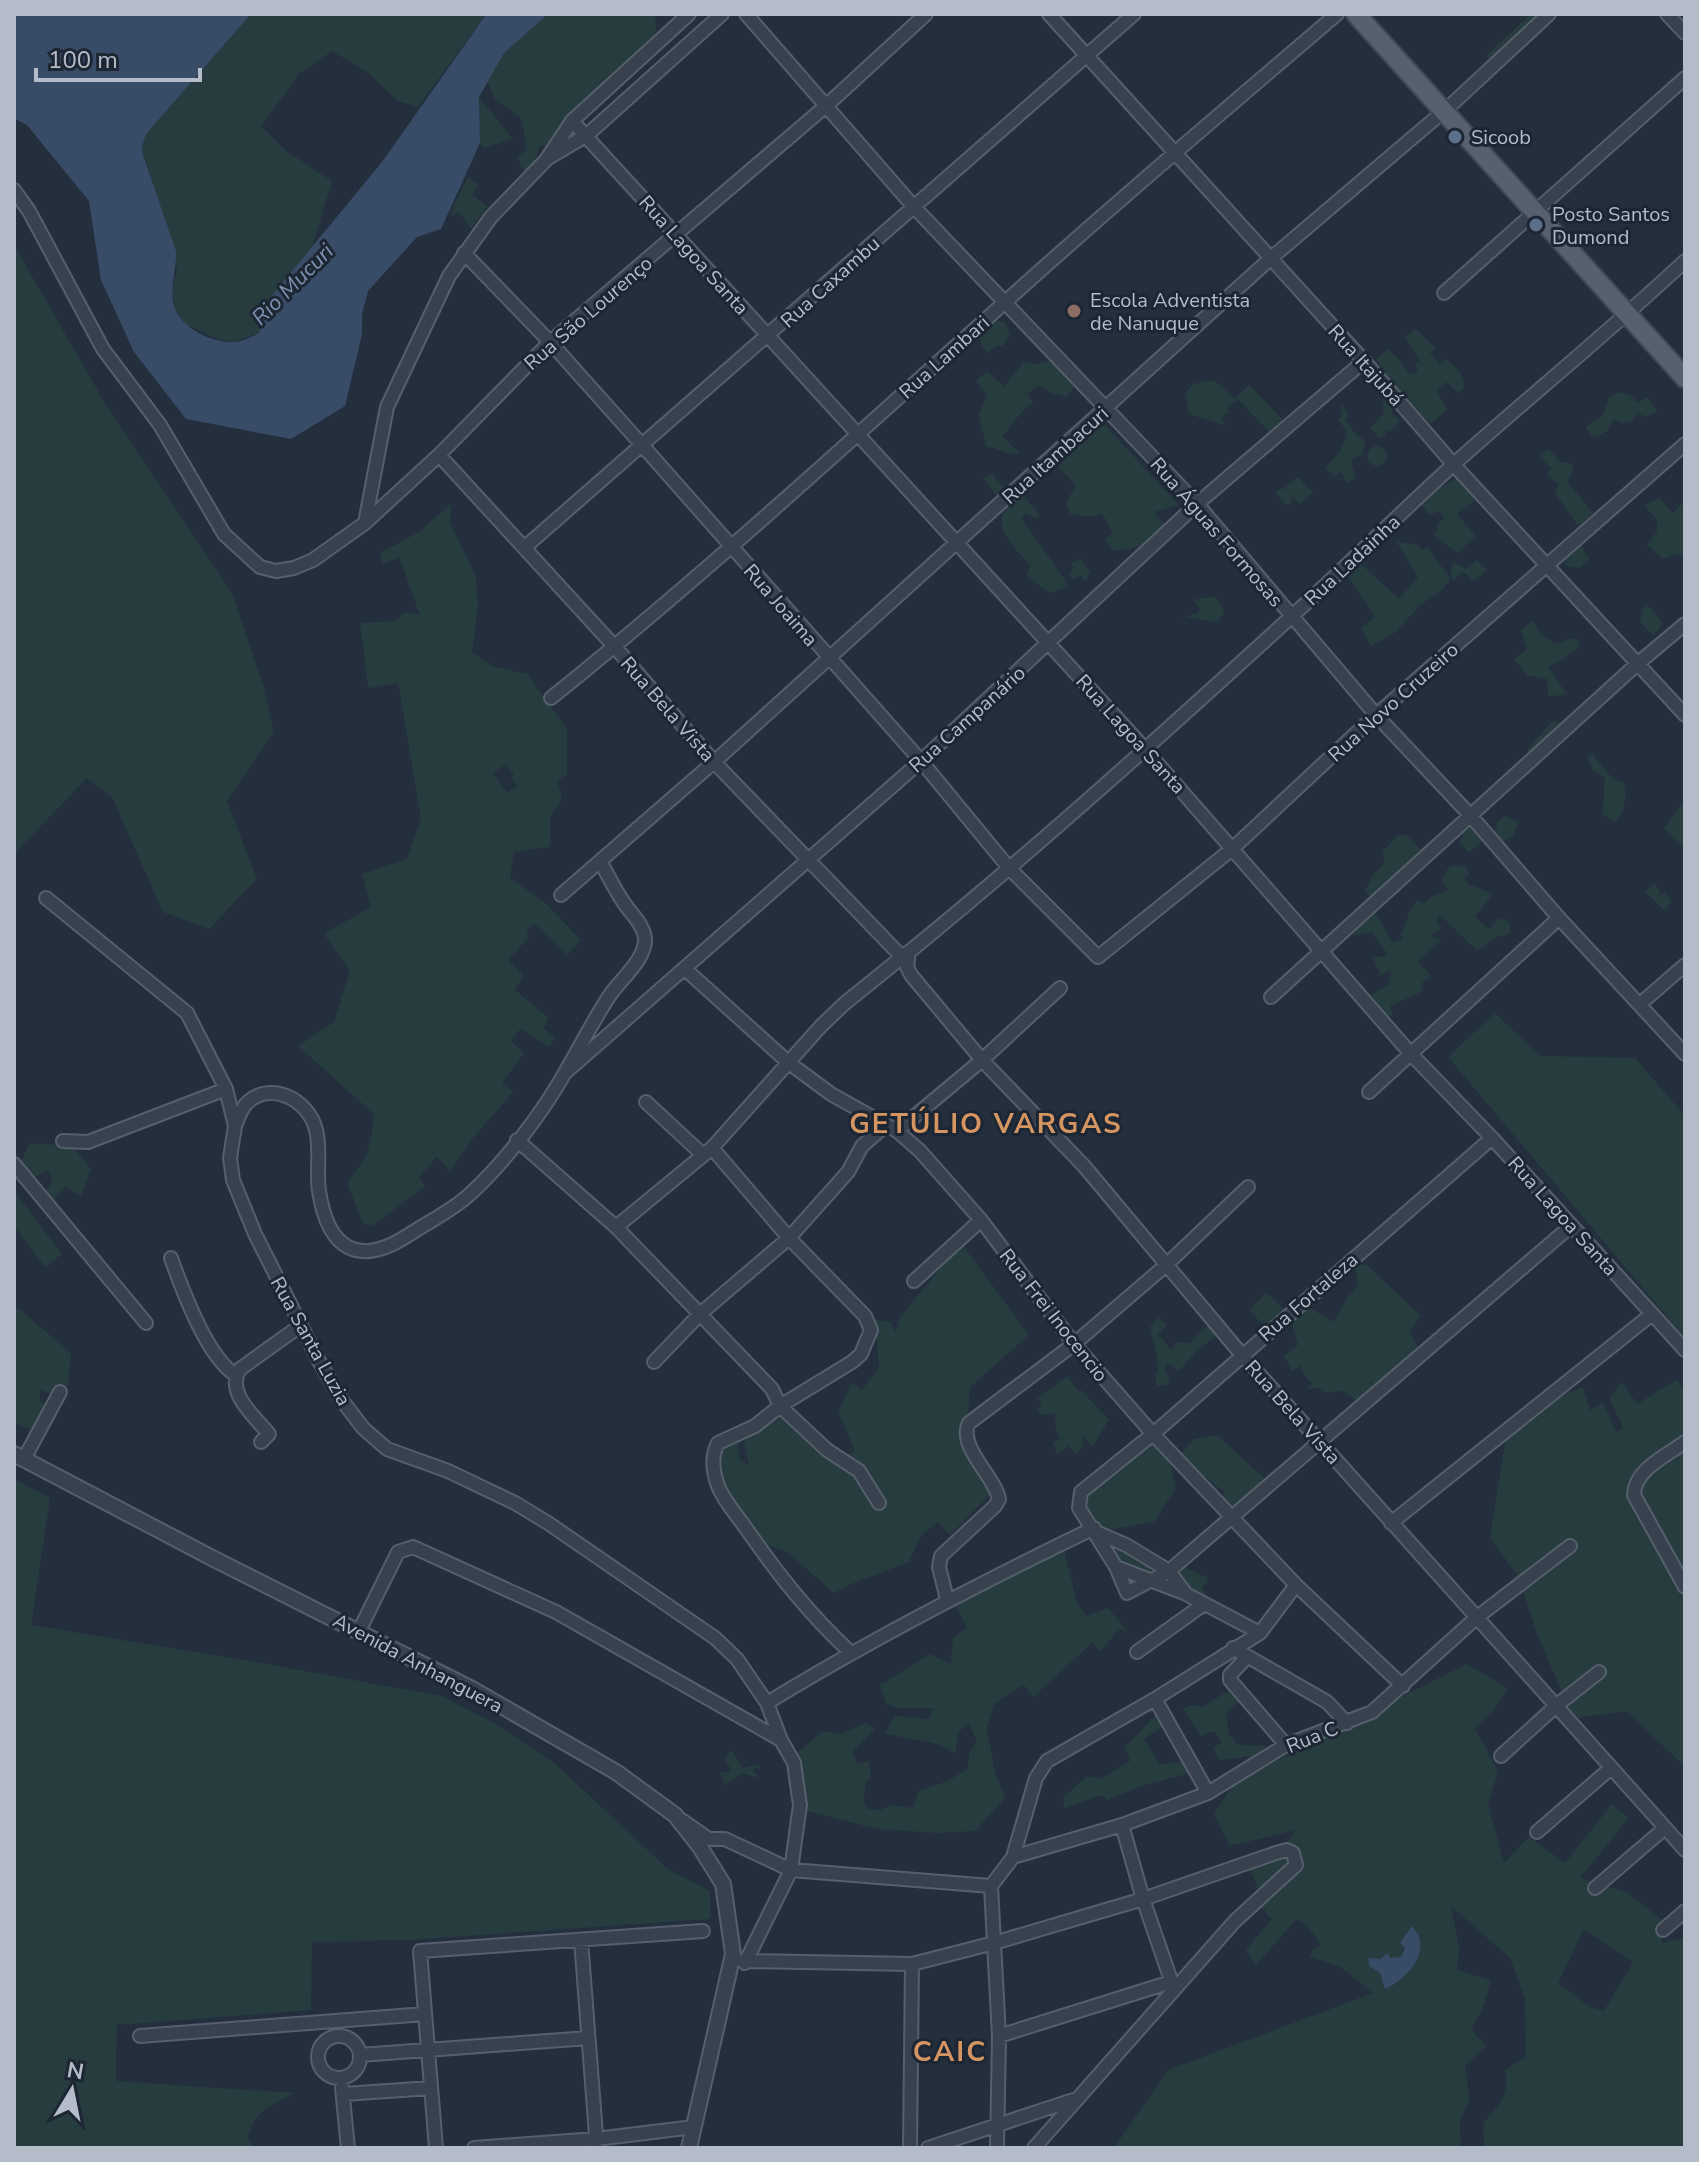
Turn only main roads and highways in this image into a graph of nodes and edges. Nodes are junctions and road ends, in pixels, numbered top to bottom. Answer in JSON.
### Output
{"nodes":[{"id":1,"x":1356,"y":14,"type":"edge"},
{"id":2,"x":1370,"y":14,"type":"edge"},
{"id":3,"x":1446,"y":108,"type":"junction"},
{"id":4,"x":1632,"y":310,"type":"junction"},
{"id":5,"x":1685,"y":360,"type":"edge"},
{"id":6,"x":1685,"y":378,"type":"edge"}],
"edges":[{"from":1,"to":3,"type":"main road"},
{"from":2,"to":3,"type":"main road"},
{"from":3,"to":4,"type":"main road"},
{"from":4,"to":5,"type":"main road"},
{"from":4,"to":6,"type":"main road"}]}
